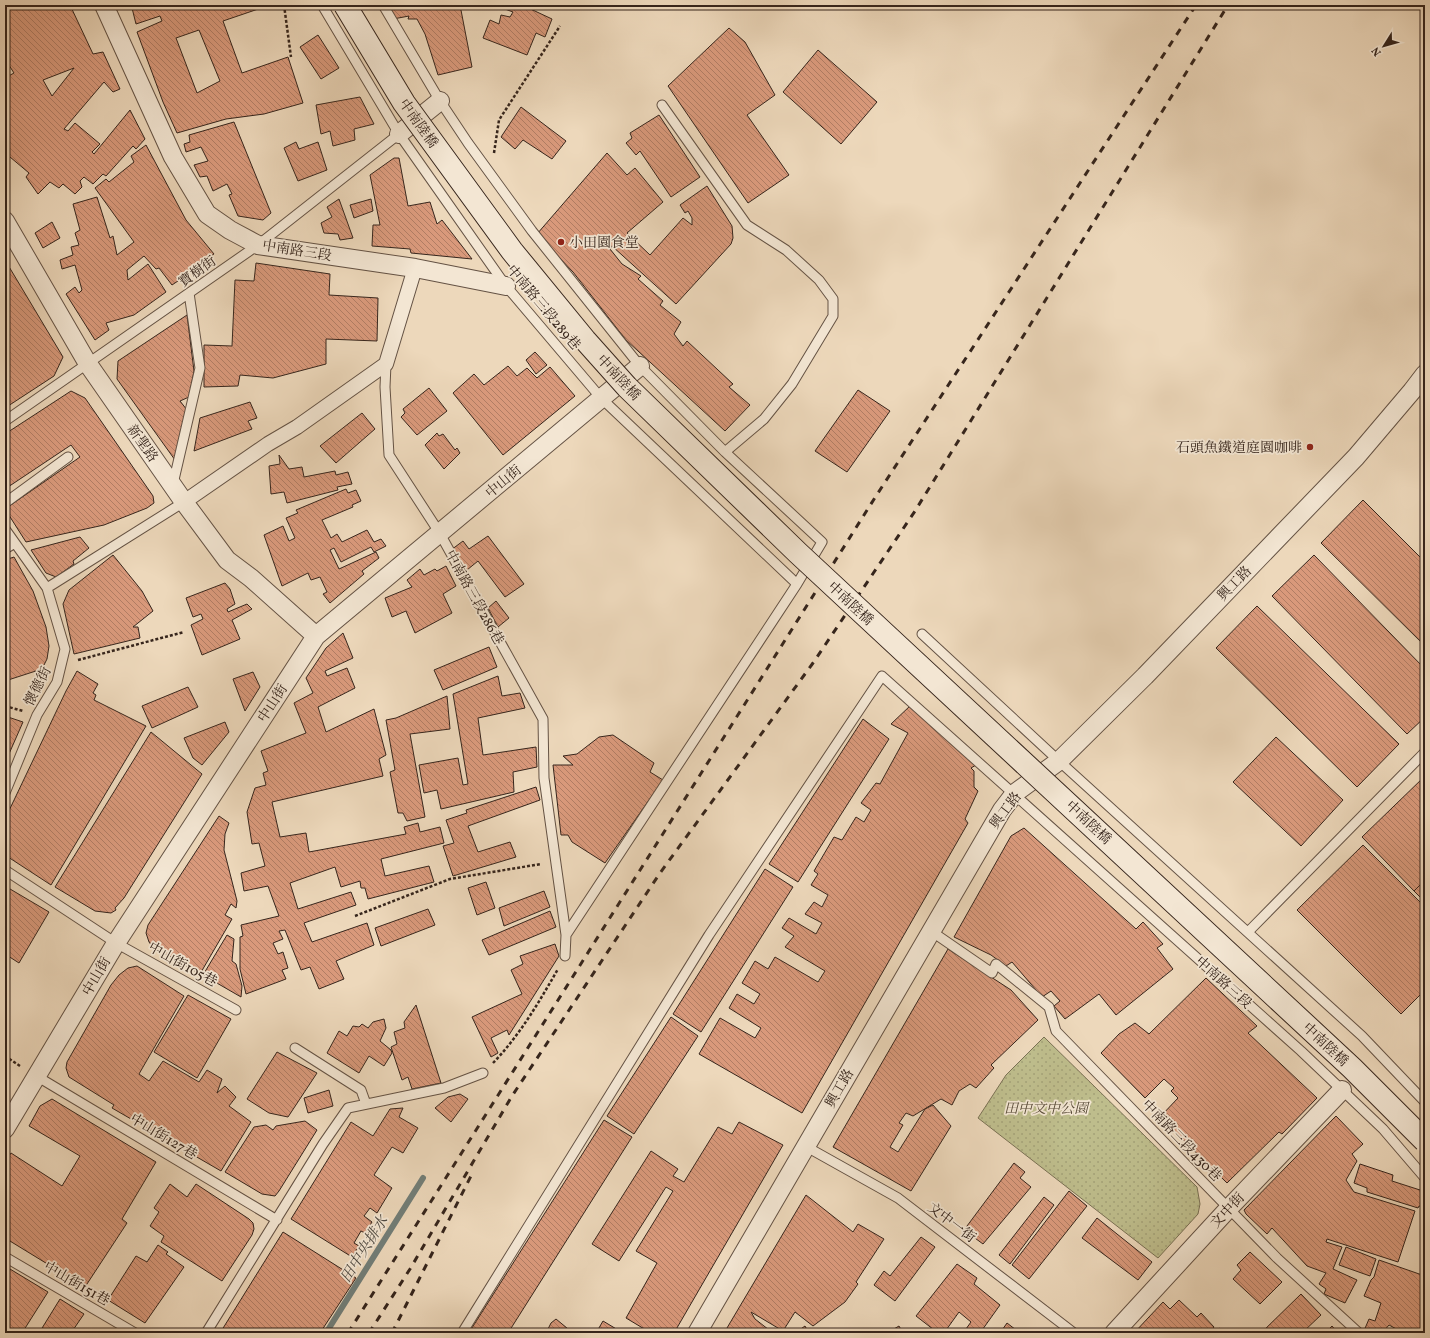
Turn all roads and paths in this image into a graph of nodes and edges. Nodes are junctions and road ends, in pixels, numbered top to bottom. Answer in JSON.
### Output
{"nodes":[{"id":1,"x":104,"y":5,"type":"edge"},
{"id":2,"x":284,"y":5,"type":"edge"},
{"id":3,"x":322,"y":5,"type":"edge"},
{"id":4,"x":345,"y":5,"type":"edge"},
{"id":5,"x":383,"y":5,"type":"edge"},
{"id":6,"x":560,"y":26,"type":"dead end"},
{"id":7,"x":291,"y":58,"type":"dead end"},
{"id":8,"x":440,"y":101,"type":"junction"},
{"id":9,"x":662,"y":105,"type":"dead end"},
{"id":10,"x":398,"y":134,"type":"junction"},
{"id":11,"x":490,"y":174,"type":"junction"},
{"id":12,"x":5,"y":222,"type":"edge"},
{"id":13,"x":258,"y":245,"type":"junction"},
{"id":14,"x":415,"y":268,"type":"junction"},
{"id":15,"x":506,"y":286,"type":"junction"},
{"id":16,"x":189,"y":293,"type":"junction"},
{"id":17,"x":88,"y":364,"type":"junction"},
{"id":18,"x":386,"y":364,"type":"junction"},
{"id":19,"x":640,"y":366,"type":"junction"},
{"id":20,"x":1425,"y":374,"type":"edge"},
{"id":21,"x":601,"y":398,"type":"junction"},
{"id":22,"x":5,"y":421,"type":"edge"},
{"id":23,"x":725,"y":452,"type":"junction"},
{"id":24,"x":68,"y":457,"type":"dead end"},
{"id":25,"x":172,"y":485,"type":"junction"},
{"id":26,"x":184,"y":502,"type":"junction"},
{"id":27,"x":5,"y":503,"type":"edge"},
{"id":28,"x":5,"y":529,"type":"edge"},
{"id":29,"x":439,"y":532,"type":"junction"},
{"id":30,"x":15,"y":543,"type":"junction"},
{"id":31,"x":5,"y":548,"type":"edge"},
{"id":32,"x":797,"y":584,"type":"junction"},
{"id":33,"x":47,"y":588,"type":"junction"},
{"id":34,"x":184,"y":632,"type":"dead end"},
{"id":35,"x":922,"y":634,"type":"dead end"},
{"id":36,"x":316,"y":636,"type":"junction"},
{"id":37,"x":63,"y":664,"type":"junction"},
{"id":38,"x":1425,"y":752,"type":"edge"},
{"id":39,"x":1059,"y":761,"type":"junction"},
{"id":40,"x":5,"y":793,"type":"edge"},
{"id":41,"x":1015,"y":793,"type":"junction"},
{"id":42,"x":555,"y":861,"type":"junction"},
{"id":43,"x":5,"y":870,"type":"edge"},
{"id":44,"x":355,"y":916,"type":"dead end"},
{"id":45,"x":931,"y":931,"type":"junction"},
{"id":46,"x":1248,"y":932,"type":"junction"},
{"id":47,"x":566,"y":935,"type":"junction"},
{"id":48,"x":116,"y":943,"type":"junction"},
{"id":49,"x":565,"y":956,"type":"joint"},
{"id":50,"x":236,"y":1010,"type":"dead end"},
{"id":51,"x":295,"y":1048,"type":"dead end"},
{"id":52,"x":483,"y":1073,"type":"joint"},
{"id":53,"x":38,"y":1077,"type":"junction"},
{"id":54,"x":1342,"y":1090,"type":"junction"},
{"id":55,"x":1424,"y":1099,"type":"edge"},
{"id":56,"x":366,"y":1104,"type":"junction"},
{"id":57,"x":5,"y":1129,"type":"edge"},
{"id":58,"x":1425,"y":1142,"type":"edge"},
{"id":59,"x":805,"y":1146,"type":"junction"},
{"id":60,"x":1425,"y":1178,"type":"edge"},
{"id":61,"x":1229,"y":1208,"type":"junction"},
{"id":62,"x":277,"y":1220,"type":"junction"},
{"id":63,"x":5,"y":1257,"type":"edge"},
{"id":64,"x":135,"y":1333,"type":"edge"},
{"id":65,"x":206,"y":1333,"type":"edge"},
{"id":66,"x":462,"y":1333,"type":"edge"},
{"id":67,"x":697,"y":1333,"type":"edge"},
{"id":68,"x":1074,"y":1333,"type":"edge"},
{"id":69,"x":1114,"y":1333,"type":"edge"},
{"id":70,"x":1359,"y":1333,"type":"edge"}],
"edges":[{"from":1,"to":13,"type":"street","name":"中南路三段"},
{"from":2,"to":7,"type":"path"},
{"from":3,"to":10,"type":"lane","name":"中南路三段289巷"},
{"from":4,"to":58,"type":"main road","name":"中南陸橋","bridge":true},
{"from":5,"to":8,"type":"lane"},
{"from":6,"to":11,"type":"path"},
{"from":8,"to":10,"type":"street"},
{"from":8,"to":11,"type":"lane"},
{"from":9,"to":23,"type":"lane"},
{"from":10,"to":13,"type":"lane","name":"寶樹街"},
{"from":10,"to":15,"type":"lane","name":"中南路三段289巷"},
{"from":11,"to":19,"type":"lane"},
{"from":12,"to":17,"type":"street","name":"新聖路"},
{"from":13,"to":14,"type":"street","name":"中南路三段"},
{"from":13,"to":16,"type":"lane","name":"寶樹街"},
{"from":14,"to":15,"type":"street","name":"中南路三段"},
{"from":14,"to":18,"type":"street","name":"中南路三段286巷"},
{"from":15,"to":21,"type":"lane","name":"中南路三段289巷"},
{"from":16,"to":17,"type":"lane","name":"寶樹街"},
{"from":16,"to":25,"type":"lane"},
{"from":17,"to":22,"type":"lane","name":"寶樹街"},
{"from":17,"to":25,"type":"street","name":"新聖路"},
{"from":18,"to":26,"type":"street"},
{"from":18,"to":29,"type":"lane","name":"中南路三段286巷"},
{"from":19,"to":21,"type":"street","name":"中山街"},
{"from":19,"to":23,"type":"lane"},
{"from":20,"to":39,"type":"street","name":"興工路"},
{"from":21,"to":29,"type":"street","name":"中山街"},
{"from":21,"to":32,"type":"lane","name":"中南路三段289巷"},
{"from":23,"to":32,"type":"lane"},
{"from":24,"to":27,"type":"lane"},
{"from":25,"to":26,"type":"street","name":"新聖路"},
{"from":26,"to":33,"type":"lane"},
{"from":26,"to":36,"type":"street","name":"新聖路"},
{"from":28,"to":30,"type":"lane","name":"懷德街"},
{"from":29,"to":36,"type":"street","name":"中山街"},
{"from":29,"to":42,"type":"lane","name":"中南路三段286巷"},
{"from":30,"to":31,"type":"lane"},
{"from":30,"to":33,"type":"lane","name":"懷德街"},
{"from":32,"to":47,"type":"lane"},
{"from":33,"to":37,"type":"lane","name":"懷德街"},
{"from":34,"to":37,"type":"path"},
{"from":35,"to":39,"type":"lane"},
{"from":36,"to":48,"type":"street","name":"中山街"},
{"from":37,"to":40,"type":"lane","name":"懷德街"},
{"from":38,"to":46,"type":"lane"},
{"from":39,"to":41,"type":"street","name":"興工路"},
{"from":39,"to":46,"type":"lane"},
{"from":41,"to":45,"type":"street","name":"興工路"},
{"from":41,"to":54,"type":"lane","name":"中南路三段"},
{"from":41,"to":66,"type":"lane","name":"中南路三段"},
{"from":42,"to":44,"type":"path"},
{"from":42,"to":47,"type":"lane","name":"中南路三段286巷"},
{"from":43,"to":48,"type":"lane"},
{"from":45,"to":59,"type":"street","name":"興工路"},
{"from":45,"to":61,"type":"lane","name":"中南路三段430巷"},
{"from":46,"to":55,"type":"lane"},
{"from":47,"to":49,"type":"lane","name":"中南路三段286巷"},
{"from":48,"to":50,"type":"lane","name":"中山街105巷"},
{"from":48,"to":53,"type":"street","name":"中山街"},
{"from":49,"to":52,"type":"path"},
{"from":51,"to":56,"type":"lane"},
{"from":52,"to":56,"type":"lane"},
{"from":53,"to":57,"type":"street","name":"中山街"},
{"from":53,"to":62,"type":"lane","name":"中山街127巷"},
{"from":54,"to":60,"type":"lane","name":"中南路三段"},
{"from":54,"to":61,"type":"street","name":"文中街"},
{"from":56,"to":62,"type":"lane"},
{"from":59,"to":67,"type":"street","name":"興工路"},
{"from":59,"to":68,"type":"lane","name":"文中一街"},
{"from":61,"to":69,"type":"street","name":"文中街"},
{"from":61,"to":70,"type":"lane","name":"中南路三段430巷"},
{"from":62,"to":65,"type":"lane"},
{"from":63,"to":64,"type":"lane","name":"中山街151巷"}]}
